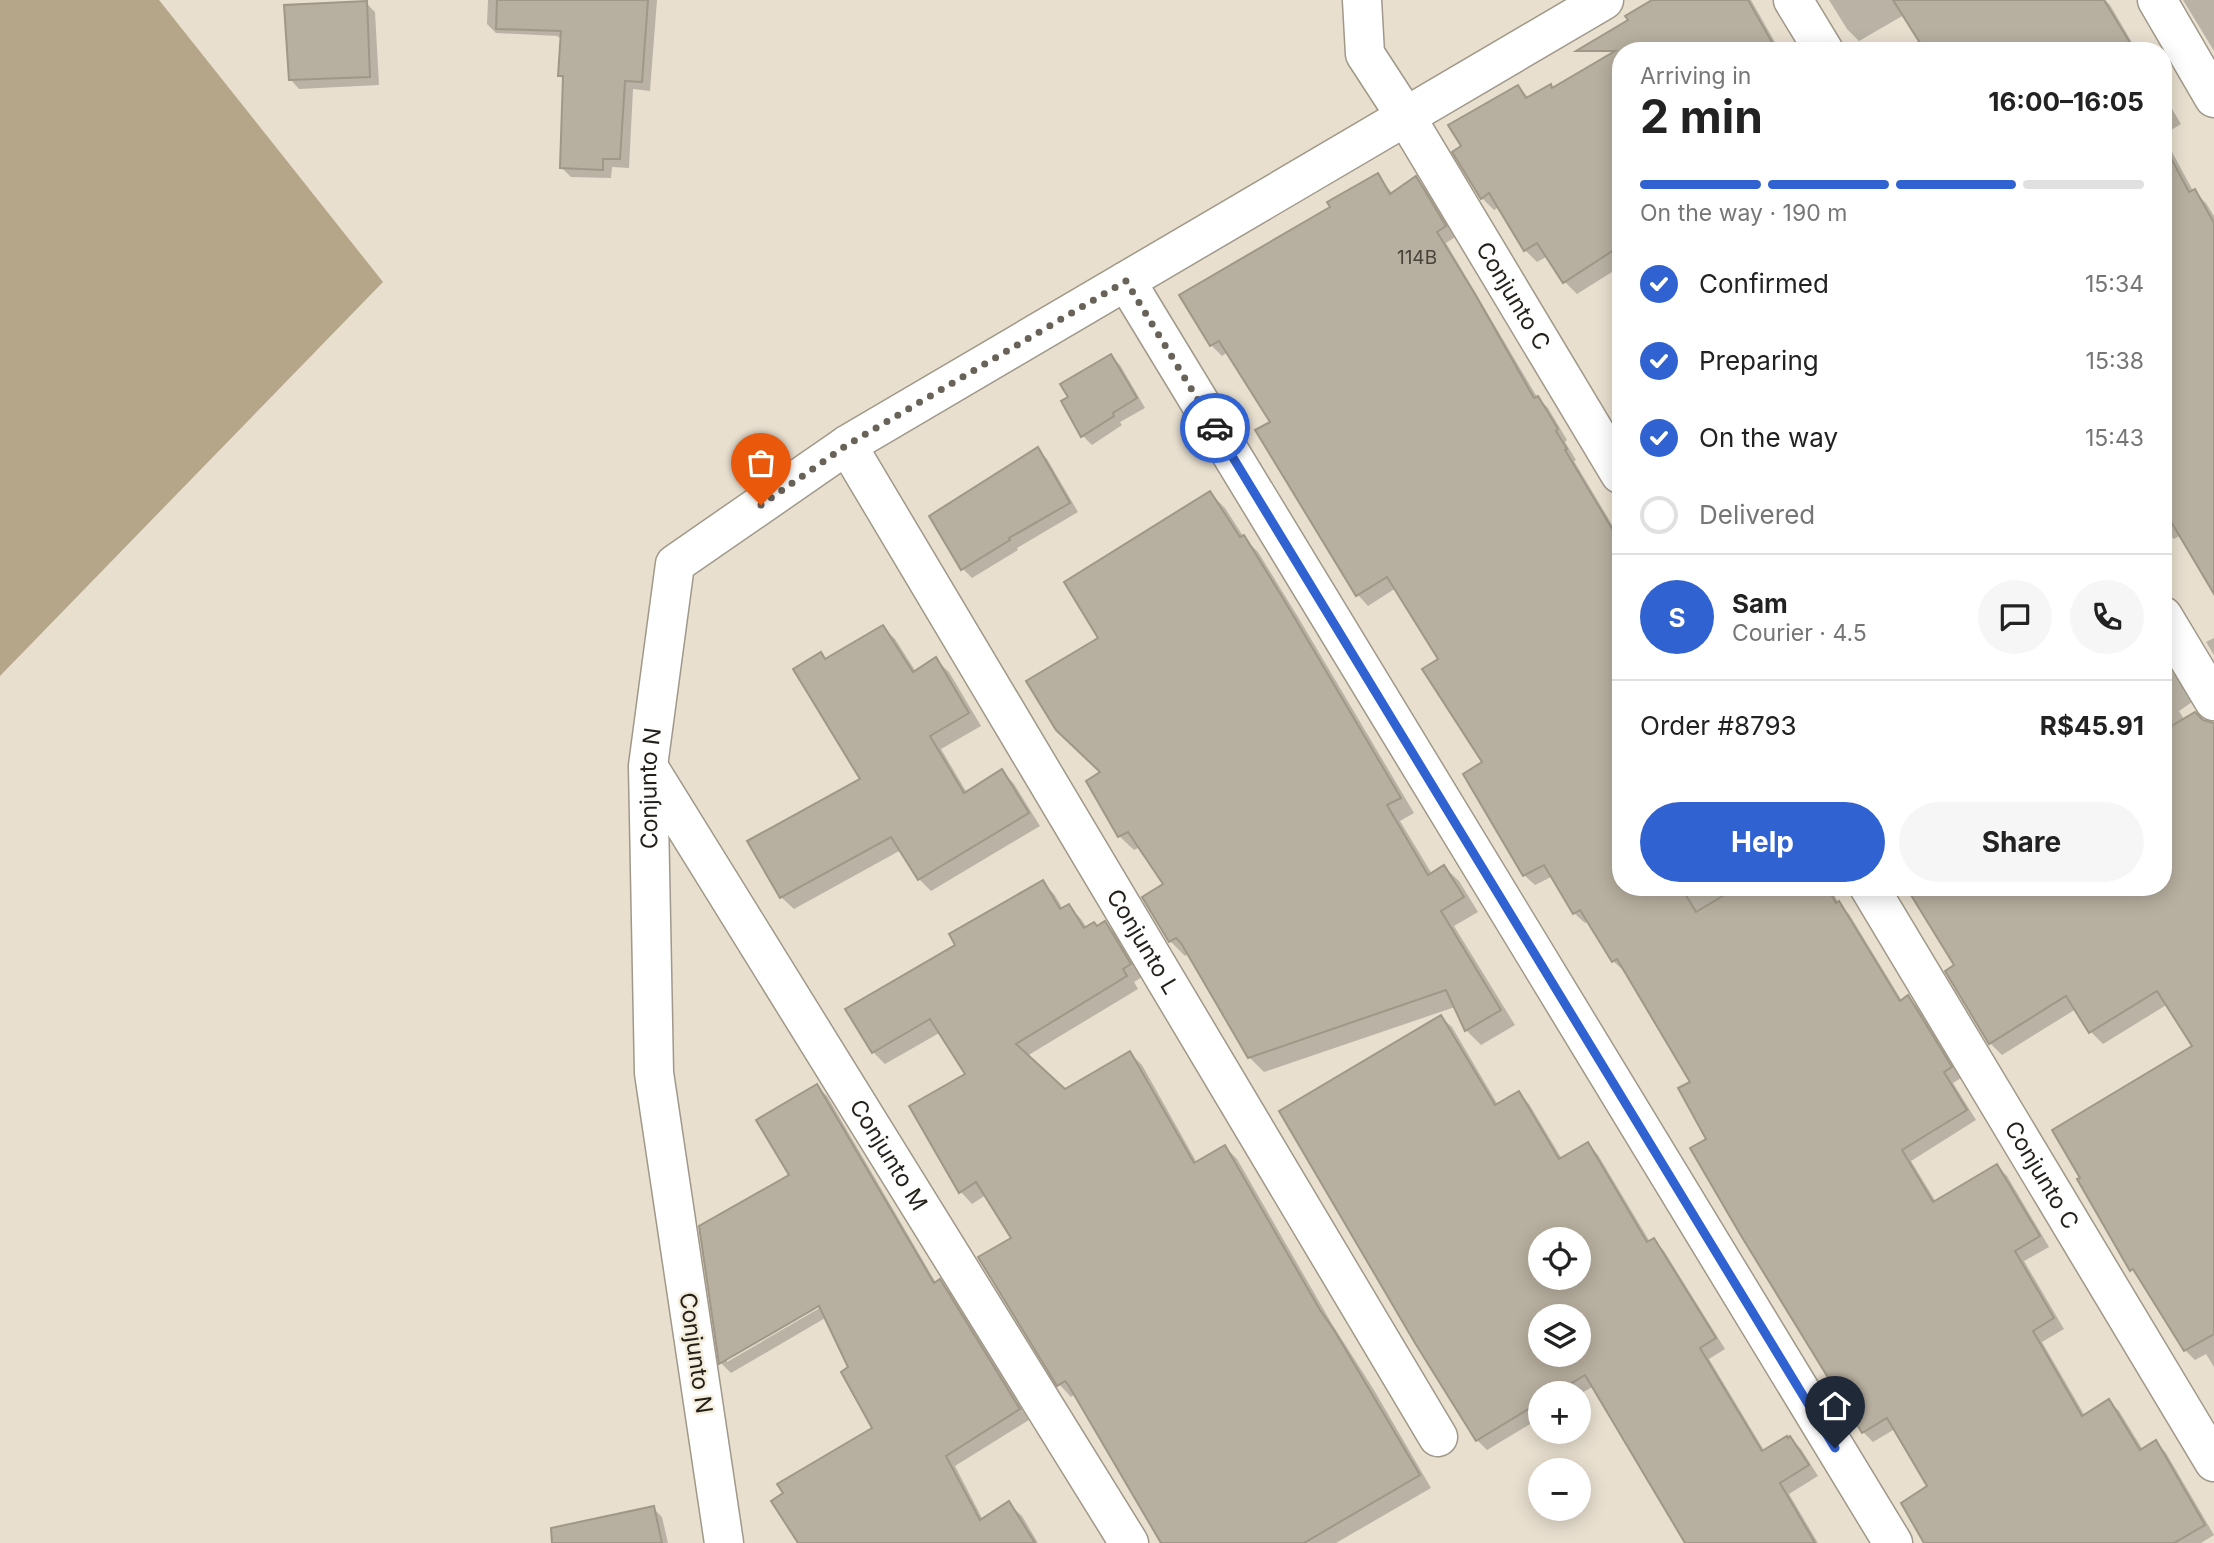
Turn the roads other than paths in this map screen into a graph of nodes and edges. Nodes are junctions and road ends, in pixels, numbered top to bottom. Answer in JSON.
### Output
{"nodes":[{"id":1,"x":1362,"y":0,"type":"edge"},
{"id":2,"x":1604,"y":0,"type":"edge"},
{"id":3,"x":1793,"y":0,"type":"edge"},
{"id":4,"x":2157,"y":0,"type":"edge"},
{"id":5,"x":1819,"y":42,"type":"edge"},
{"id":6,"x":2214,"y":98,"type":"edge"},
{"id":7,"x":1406,"y":117,"type":"junction"},
{"id":8,"x":1126,"y":281,"type":"junction"},
{"id":9,"x":847,"y":445,"type":"junction"},
{"id":10,"x":1612,"y":461,"type":"edge"},
{"id":11,"x":2172,"y":631,"type":"edge"},
{"id":12,"x":2214,"y":701,"type":"edge"},
{"id":13,"x":648,"y":766,"type":"junction"},
{"id":14,"x":1874,"y":896,"type":"edge"},
{"id":15,"x":1438,"y":1437,"type":"dead end"},
{"id":16,"x":2214,"y":1462,"type":"edge"},
{"id":17,"x":724,"y":1543,"type":"edge"},
{"id":18,"x":1129,"y":1543,"type":"edge"},
{"id":19,"x":1893,"y":1543,"type":"edge"}],
"edges":[{"from":1,"to":7,"type":"street","name":"Conjunto C"},
{"from":2,"to":7,"type":"street","name":"Conjunto N"},
{"from":3,"to":5,"type":"street"},
{"from":4,"to":6,"type":"street"},
{"from":7,"to":8,"type":"street","name":"Conjunto N"},
{"from":7,"to":10,"type":"street","name":"Conjunto C"},
{"from":8,"to":9,"type":"street","name":"Conjunto N"},
{"from":8,"to":19,"type":"street"},
{"from":9,"to":13,"type":"street","name":"Conjunto N"},
{"from":9,"to":15,"type":"street","name":"Conjunto L"},
{"from":11,"to":12,"type":"street"},
{"from":13,"to":17,"type":"street","name":"Conjunto N"},
{"from":13,"to":18,"type":"street","name":"Conjunto M"},
{"from":14,"to":16,"type":"street","name":"Conjunto C"}]}
